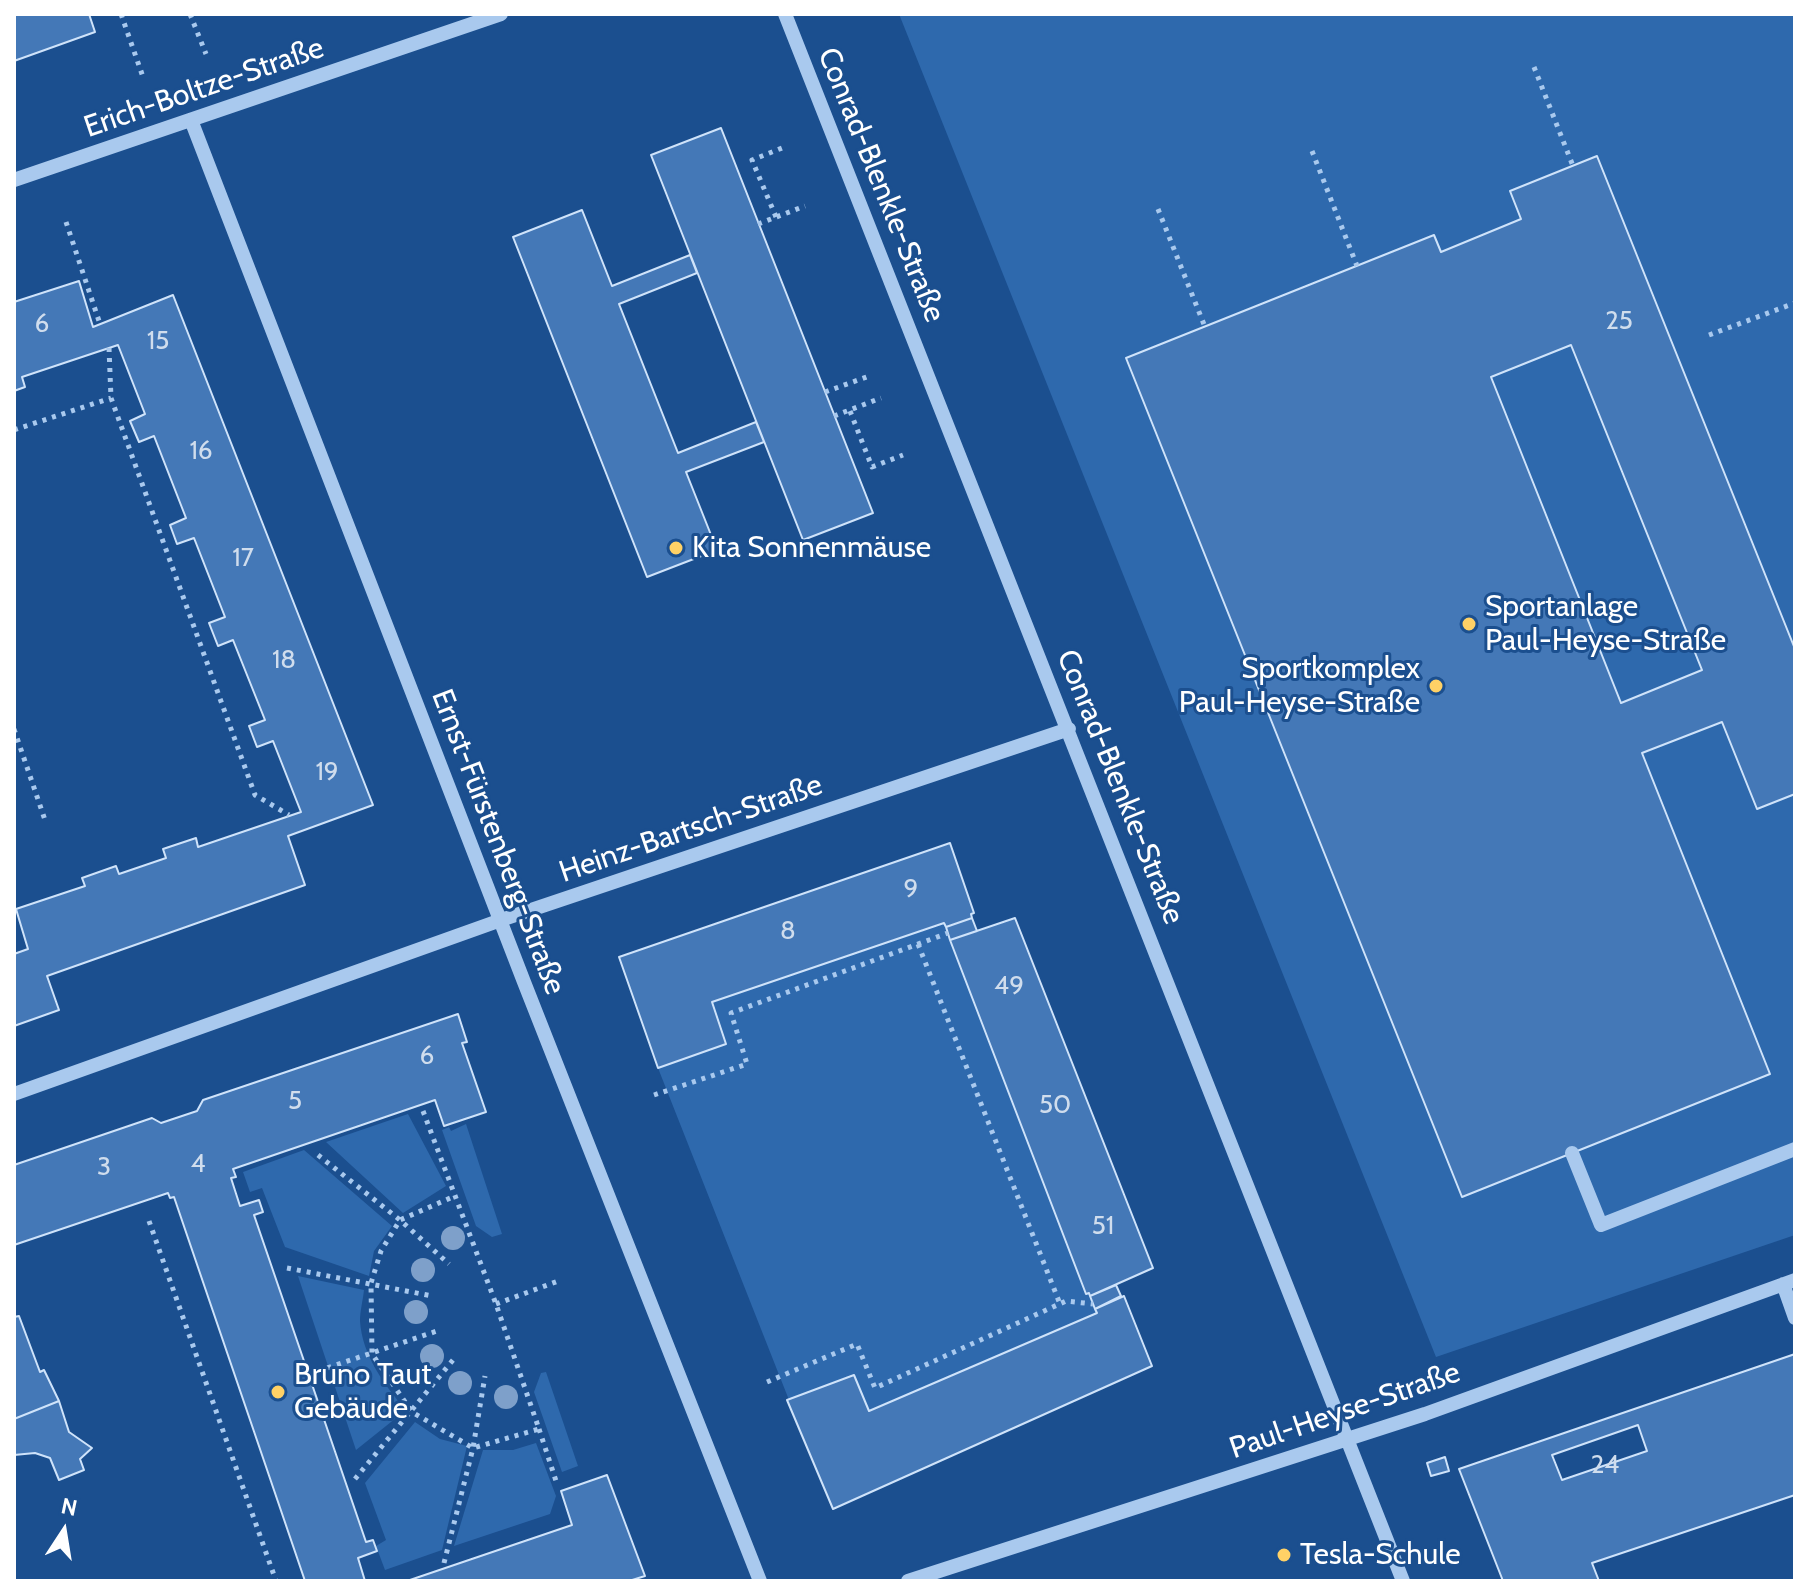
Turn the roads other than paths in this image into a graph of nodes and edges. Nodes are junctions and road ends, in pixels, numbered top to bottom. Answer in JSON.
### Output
{"nodes":[{"id":1,"x":501,"y":14,"type":"edge"},
{"id":2,"x":785,"y":14,"type":"edge"},
{"id":3,"x":191,"y":120,"type":"junction"},
{"id":4,"x":14,"y":180,"type":"edge"},
{"id":5,"x":1069,"y":729,"type":"junction"},
{"id":6,"x":501,"y":920,"type":"junction"},
{"id":7,"x":14,"y":1094,"type":"edge"},
{"id":8,"x":1795,"y":1149,"type":"edge"},
{"id":9,"x":1572,"y":1153,"type":"dead end"},
{"id":10,"x":1789,"y":1282,"type":"edge"},
{"id":11,"x":1795,"y":1318,"type":"edge"},
{"id":12,"x":1346,"y":1439,"type":"junction"},
{"id":13,"x":760,"y":1581,"type":"edge"},
{"id":14,"x":908,"y":1581,"type":"edge"},
{"id":15,"x":1403,"y":1581,"type":"edge"}],
"edges":[{"from":1,"to":3,"type":"street","name":"Erich-Boltze-Straße"},
{"from":2,"to":5,"type":"street","name":"Conrad-Blenkle-Straße"},
{"from":3,"to":4,"type":"street","name":"Erich-Boltze-Straße"},
{"from":3,"to":6,"type":"street","name":"Ernst-Fürstenberg-Straße"},
{"from":5,"to":6,"type":"street","name":"Heinz-Bartsch-Straße"},
{"from":5,"to":12,"type":"street","name":"Conrad-Blenkle-Straße"},
{"from":6,"to":7,"type":"street","name":"Heinz-Bartsch-Straße"},
{"from":6,"to":13,"type":"street","name":"Ernst-Fürstenberg-Straße"},
{"from":8,"to":9,"type":"street"},
{"from":10,"to":11,"type":"street"},
{"from":10,"to":12,"type":"street","name":"Paul-Heyse-Straße"},
{"from":12,"to":14,"type":"street","name":"Paul-Heyse-Straße"},
{"from":12,"to":15,"type":"street","name":"Conrad-Blenkle-Straße"}]}
